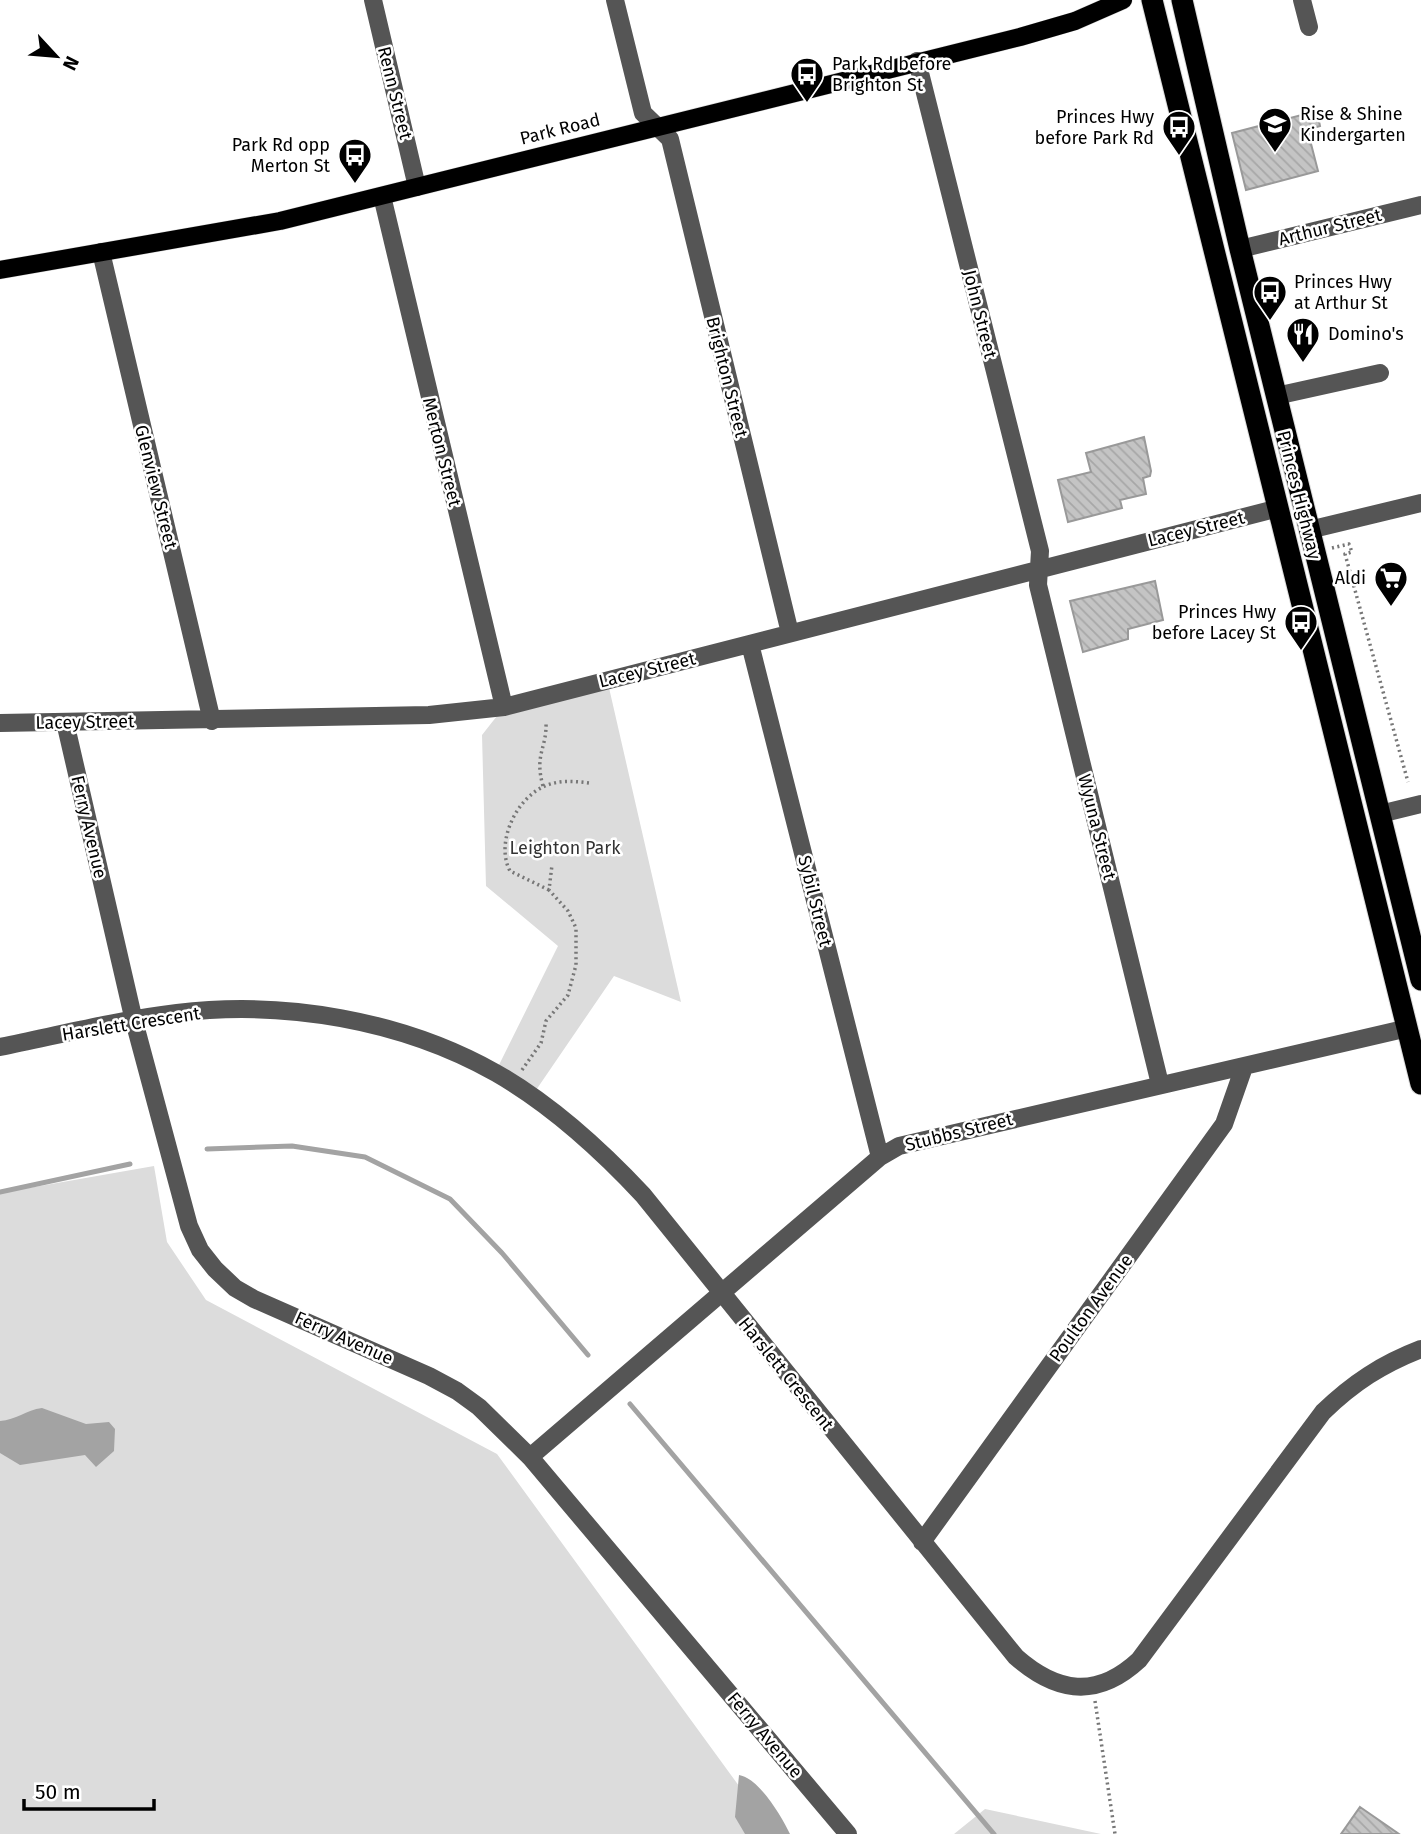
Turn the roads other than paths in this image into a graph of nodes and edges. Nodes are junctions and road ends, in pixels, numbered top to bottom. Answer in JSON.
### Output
{"nodes":[{"id":1,"x":373,"y":0,"type":"edge"},
{"id":2,"x":615,"y":0,"type":"edge"},
{"id":3,"x":1123,"y":0,"type":"edge"},
{"id":4,"x":1152,"y":0,"type":"edge"},
{"id":5,"x":1182,"y":0,"type":"edge"},
{"id":6,"x":1302,"y":0,"type":"edge"},
{"id":7,"x":1309,"y":27,"type":"dead end"},
{"id":8,"x":917,"y":61,"type":"junction"},
{"id":9,"x":657,"y":126,"type":"junction"},
{"id":10,"x":418,"y":187,"type":"junction"},
{"id":11,"x":382,"y":197,"type":"junction"},
{"id":12,"x":1421,"y":205,"type":"edge"},
{"id":13,"x":1240,"y":249,"type":"junction"},
{"id":14,"x":101,"y":252,"type":"junction"},
{"id":15,"x":0,"y":270,"type":"edge"},
{"id":16,"x":1380,"y":373,"type":"dead end"},
{"id":17,"x":1276,"y":396,"type":"junction"},
{"id":18,"x":1421,"y":503,"type":"edge"},
{"id":19,"x":1279,"y":508,"type":"junction"},
{"id":20,"x":1309,"y":530,"type":"junction"},
{"id":21,"x":1038,"y":569,"type":"junction"},
{"id":22,"x":790,"y":634,"type":"junction"},
{"id":23,"x":750,"y":644,"type":"junction"},
{"id":24,"x":504,"y":707,"type":"junction"},
{"id":25,"x":212,"y":721,"type":"junction"},
{"id":26,"x":65,"y":722,"type":"junction"},
{"id":27,"x":0,"y":723,"type":"edge"},
{"id":28,"x":1421,"y":804,"type":"edge"},
{"id":29,"x":1380,"y":814,"type":"junction"},
{"id":30,"x":1421,"y":980,"type":"edge"},
{"id":31,"x":134,"y":1021,"type":"junction"},
{"id":32,"x":1408,"y":1028,"type":"junction"},
{"id":33,"x":0,"y":1047,"type":"edge"},
{"id":34,"x":1244,"y":1067,"type":"junction"},
{"id":35,"x":1160,"y":1084,"type":"junction"},
{"id":36,"x":1421,"y":1084,"type":"edge"},
{"id":37,"x":880,"y":1157,"type":"junction"},
{"id":38,"x":722,"y":1295,"type":"junction"},
{"id":39,"x":1421,"y":1349,"type":"edge"},
{"id":40,"x":530,"y":1457,"type":"junction"},
{"id":41,"x":922,"y":1542,"type":"junction"},
{"id":42,"x":848,"y":1834,"type":"edge"}],
"edges":[{"from":1,"to":10,"type":"street","name":"Renn Street"},
{"from":2,"to":9,"type":"street","name":"Brighton Street"},
{"from":3,"to":8,"type":"main road","name":"Park Road"},
{"from":4,"to":19,"type":"highway","name":"Princes Highway"},
{"from":5,"to":13,"type":"highway","name":"Princes Highway"},
{"from":6,"to":7,"type":"street"},
{"from":8,"to":9,"type":"main road","name":"Park Road"},
{"from":8,"to":21,"type":"street","name":"John Street"},
{"from":9,"to":10,"type":"main road","name":"Park Road"},
{"from":9,"to":22,"type":"street","name":"Brighton Street"},
{"from":10,"to":11,"type":"main road","name":"Park Road"},
{"from":11,"to":14,"type":"main road","name":"Park Road"},
{"from":11,"to":24,"type":"street","name":"Merton Street"},
{"from":12,"to":13,"type":"street","name":"Arthur Street"},
{"from":13,"to":17,"type":"highway","name":"Princes Highway"},
{"from":14,"to":15,"type":"main road","name":"Park Road"},
{"from":14,"to":25,"type":"street","name":"Glenview Street"},
{"from":16,"to":17,"type":"street"},
{"from":17,"to":20,"type":"highway","name":"Princes Highway"},
{"from":18,"to":20,"type":"street"},
{"from":19,"to":21,"type":"street","name":"Lacey Street"},
{"from":19,"to":32,"type":"highway","name":"Princes Highway"},
{"from":20,"to":29,"type":"highway","name":"Princes Highway"},
{"from":21,"to":22,"type":"street","name":"Lacey Street"},
{"from":21,"to":35,"type":"street","name":"Wyuna Street"},
{"from":22,"to":23,"type":"street","name":"Lacey Street"},
{"from":23,"to":24,"type":"street","name":"Lacey Street"},
{"from":23,"to":37,"type":"street","name":"Sybil Street"},
{"from":24,"to":25,"type":"street","name":"Lacey Street"},
{"from":25,"to":26,"type":"street","name":"Lacey Street"},
{"from":26,"to":27,"type":"street","name":"Lacey Street"},
{"from":26,"to":31,"type":"street","name":"Ferry Avenue"},
{"from":28,"to":29,"type":"street"},
{"from":29,"to":30,"type":"highway","name":"Princes Highway"},
{"from":31,"to":33,"type":"street","name":"Harslett Crescent"},
{"from":31,"to":38,"type":"street","name":"Harslett Crescent"},
{"from":31,"to":40,"type":"street","name":"Ferry Avenue"},
{"from":32,"to":34,"type":"street","name":"Stubbs Street"},
{"from":32,"to":36,"type":"highway","name":"Princes Highway"},
{"from":34,"to":35,"type":"street","name":"Stubbs Street"},
{"from":34,"to":41,"type":"street","name":"Poulton Avenue"},
{"from":35,"to":37,"type":"street","name":"Stubbs Street"},
{"from":37,"to":38,"type":"street","name":"Stubbs Street"},
{"from":38,"to":40,"type":"street","name":"Stubbs Street"},
{"from":38,"to":41,"type":"street","name":"Harslett Crescent"},
{"from":39,"to":41,"type":"street","name":"Harslett Crescent"},
{"from":40,"to":42,"type":"street","name":"Ferry Avenue"}]}
